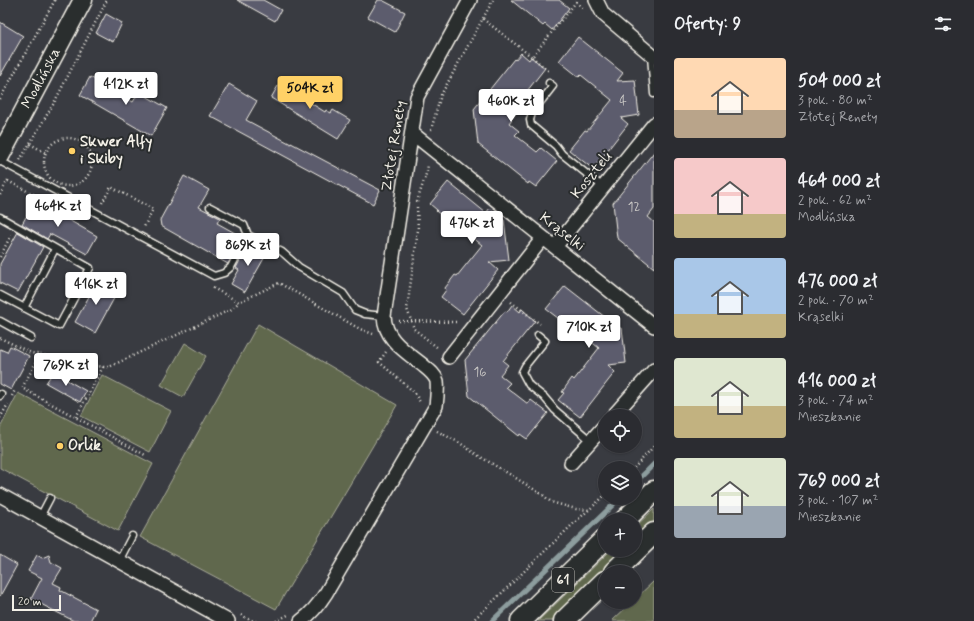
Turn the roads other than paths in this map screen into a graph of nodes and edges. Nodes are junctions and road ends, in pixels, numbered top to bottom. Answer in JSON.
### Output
{"nodes":[{"id":1,"x":83,"y":0,"type":"edge"},
{"id":2,"x":470,"y":0,"type":"edge"},
{"id":3,"x":596,"y":0,"type":"edge"},
{"id":4,"x":653,"y":56,"type":"edge"},
{"id":5,"x":548,"y":83,"type":"road end"},
{"id":6,"x":654,"y":94,"type":"edge"},
{"id":7,"x":654,"y":124,"type":"edge"},
{"id":8,"x":412,"y":134,"type":"junction"},
{"id":9,"x":0,"y":156,"type":"edge"},
{"id":10,"x":0,"y":162,"type":"edge"},
{"id":11,"x":603,"y":187,"type":"junction"},
{"id":12,"x":210,"y":207,"type":"dead end"},
{"id":13,"x":0,"y":217,"type":"edge"},
{"id":14,"x":248,"y":235,"type":"junction"},
{"id":15,"x":543,"y":238,"type":"junction"},
{"id":16,"x":555,"y":247,"type":"junction"},
{"id":17,"x":55,"y":249,"type":"junction"},
{"id":18,"x":0,"y":295,"type":"edge"},
{"id":19,"x":24,"y":308,"type":"junction"},
{"id":20,"x":384,"y":312,"type":"junction"},
{"id":21,"x":0,"y":321,"type":"edge"},
{"id":22,"x":654,"y":326,"type":"edge"},
{"id":23,"x":538,"y":335,"type":"road end"},
{"id":24,"x":31,"y":338,"type":"dead end"},
{"id":25,"x":449,"y":357,"type":"road end"},
{"id":26,"x":654,"y":370,"type":"edge"},
{"id":27,"x":619,"y":409,"type":"edge"},
{"id":28,"x":598,"y":432,"type":"edge"},
{"id":29,"x":591,"y":440,"type":"junction"},
{"id":30,"x":571,"y":463,"type":"dead end"},
{"id":31,"x":654,"y":491,"type":"edge"},
{"id":32,"x":0,"y":495,"type":"edge"},
{"id":33,"x":50,"y":498,"type":"dead end"},
{"id":34,"x":632,"y":513,"type":"edge"},
{"id":35,"x":40,"y":517,"type":"junction"},
{"id":36,"x":654,"y":533,"type":"edge"},
{"id":37,"x":132,"y":536,"type":"dead end"},
{"id":38,"x":598,"y":546,"type":"edge"},
{"id":39,"x":119,"y":561,"type":"junction"},
{"id":40,"x":621,"y":565,"type":"edge"},
{"id":41,"x":598,"y":588,"type":"edge"},
{"id":42,"x":228,"y":621,"type":"edge"},
{"id":43,"x":301,"y":621,"type":"edge"},
{"id":44,"x":521,"y":621,"type":"edge"},
{"id":45,"x":564,"y":621,"type":"edge"}],
"edges":[{"from":1,"to":9,"type":"main road","name":"Modlińska"},
{"from":2,"to":8,"type":"street","name":"Złotej Renety"},
{"from":3,"to":4,"type":"street"},
{"from":4,"to":6,"type":"lane"},
{"from":5,"to":11,"type":"lane"},
{"from":7,"to":11,"type":"street","name":"Koszteli"},
{"from":8,"to":15,"type":"street","name":"Krąselki"},
{"from":8,"to":20,"type":"street","name":"Złotej Renety"},
{"from":10,"to":14,"type":"lane"},
{"from":11,"to":16,"type":"street","name":"Koszteli"},
{"from":12,"to":14,"type":"lane"},
{"from":13,"to":17,"type":"lane"},
{"from":14,"to":20,"type":"lane"},
{"from":15,"to":16,"type":"street","name":"Krąselki"},
{"from":15,"to":25,"type":"street"},
{"from":16,"to":22,"type":"street","name":"Krąselki"},
{"from":17,"to":19,"type":"lane"},
{"from":17,"to":19,"type":"lane"},
{"from":18,"to":19,"type":"lane"},
{"from":20,"to":43,"type":"street"},
{"from":21,"to":24,"type":"lane"},
{"from":23,"to":29,"type":"lane"},
{"from":26,"to":27,"type":"street"},
{"from":28,"to":29,"type":"street"},
{"from":29,"to":30,"type":"street"},
{"from":31,"to":34,"type":"main road"},
{"from":32,"to":35,"type":"street"},
{"from":33,"to":35,"type":"lane"},
{"from":35,"to":39,"type":"street"},
{"from":36,"to":40,"type":"main road"},
{"from":37,"to":39,"type":"lane"},
{"from":38,"to":44,"type":"main road","number":"61"},
{"from":39,"to":42,"type":"street"},
{"from":41,"to":45,"type":"main road","number":"61"}]}
